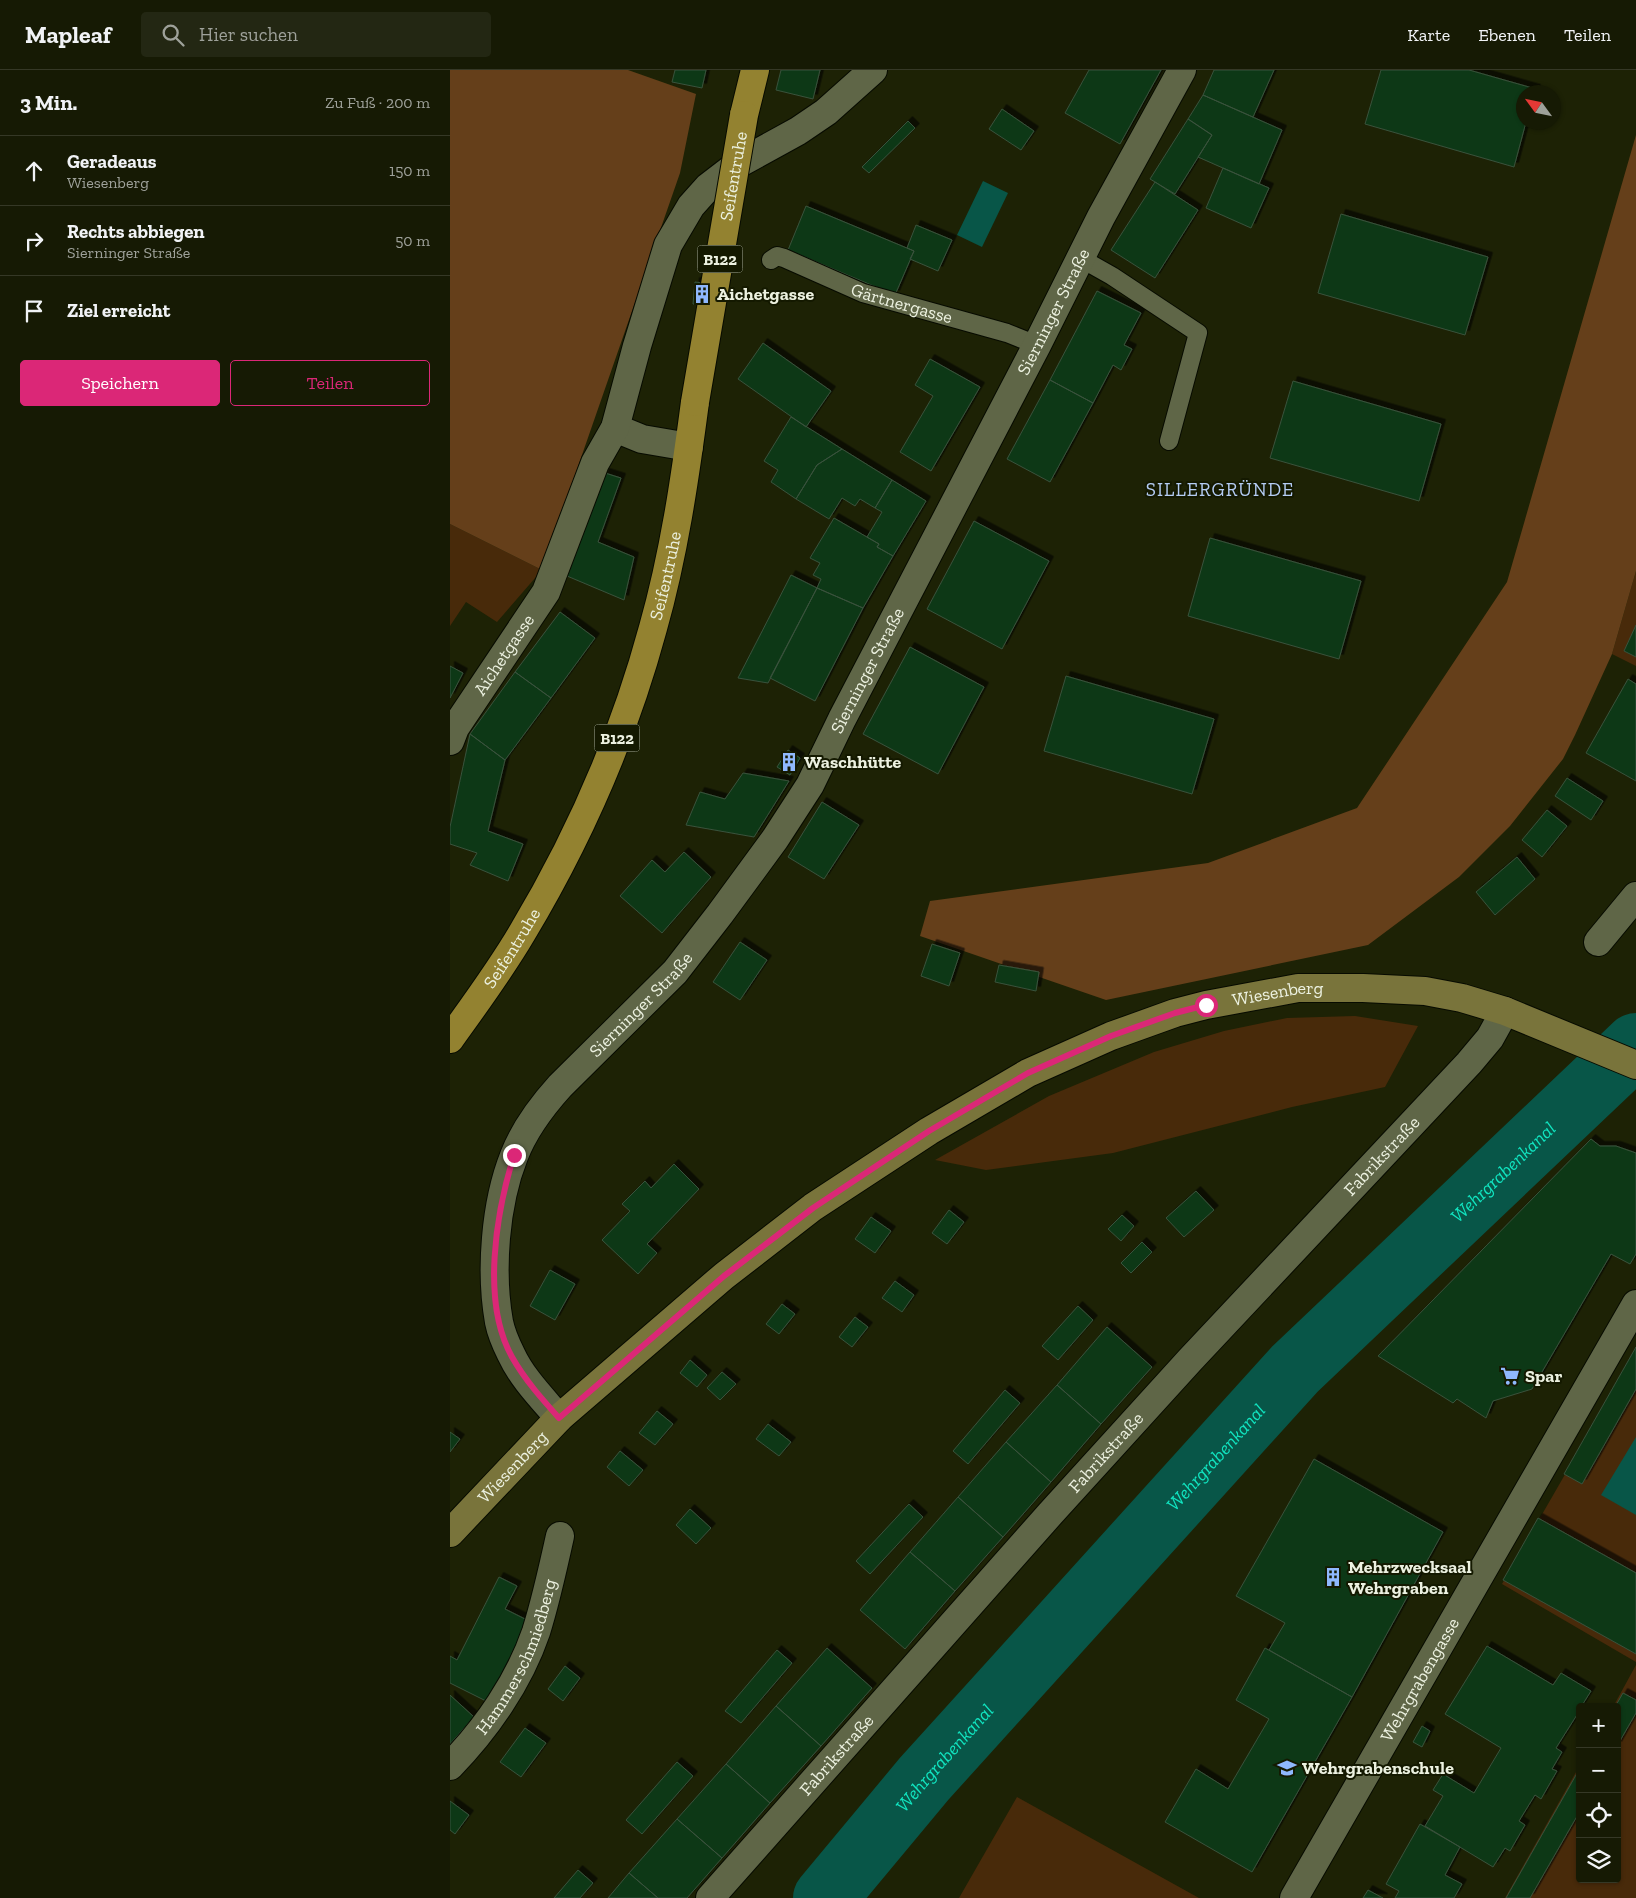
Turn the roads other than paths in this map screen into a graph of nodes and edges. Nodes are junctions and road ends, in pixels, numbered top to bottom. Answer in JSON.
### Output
{"nodes":[{"id":1,"x":755,"y":70,"type":"edge"},
{"id":2,"x":873,"y":70,"type":"edge"},
{"id":3,"x":1182,"y":70,"type":"edge"},
{"id":4,"x":1080,"y":258,"type":"junction"},
{"id":5,"x":771,"y":260,"type":"dead end"},
{"id":6,"x":1037,"y":345,"type":"junction"},
{"id":7,"x":615,"y":428,"type":"junction"},
{"id":8,"x":1169,"y":441,"type":"dead end"},
{"id":9,"x":689,"y":447,"type":"junction"},
{"id":10,"x":450,"y":741,"type":"edge"},
{"id":11,"x":1636,"y":896,"type":"edge"},
{"id":12,"x":1598,"y":942,"type":"dead end"},
{"id":13,"x":1505,"y":1011,"type":"junction"},
{"id":14,"x":450,"y":1039,"type":"edge"},
{"id":15,"x":1636,"y":1066,"type":"edge"},
{"id":16,"x":1636,"y":1304,"type":"edge"},
{"id":17,"x":559,"y":1418,"type":"junction"},
{"id":18,"x":450,"y":1534,"type":"edge"},
{"id":19,"x":560,"y":1536,"type":"dead end"},
{"id":20,"x":450,"y":1766,"type":"edge"},
{"id":21,"x":710,"y":1898,"type":"edge"},
{"id":22,"x":1294,"y":1898,"type":"edge"}],
"edges":[{"from":1,"to":9,"type":"main road","name":"Seifentruhe","number":"B122","bridge":true},
{"from":2,"to":7,"type":"street","name":"Aichetgasse"},
{"from":3,"to":4,"type":"street","name":"Sierninger Straße"},
{"from":4,"to":6,"type":"street","name":"Sierninger Straße"},
{"from":4,"to":8,"type":"lane"},
{"from":5,"to":6,"type":"lane","name":"Gärtnergasse"},
{"from":6,"to":17,"type":"street","name":"Sierninger Straße"},
{"from":7,"to":9,"type":"street"},
{"from":7,"to":10,"type":"street","name":"Aichetgasse"},
{"from":9,"to":14,"type":"main road","name":"Seifentruhe","number":"B122"},
{"from":11,"to":12,"type":"street"},
{"from":13,"to":15,"type":"main road","name":"Wiesenberg"},
{"from":13,"to":17,"type":"main road","name":"Wiesenberg"},
{"from":13,"to":21,"type":"street","name":"Fabrikstraße"},
{"from":16,"to":22,"type":"street","name":"Wehrgrabengasse"},
{"from":17,"to":18,"type":"main road","name":"Wiesenberg"},
{"from":19,"to":20,"type":"street","name":"Hammerschmiedberg"}]}
